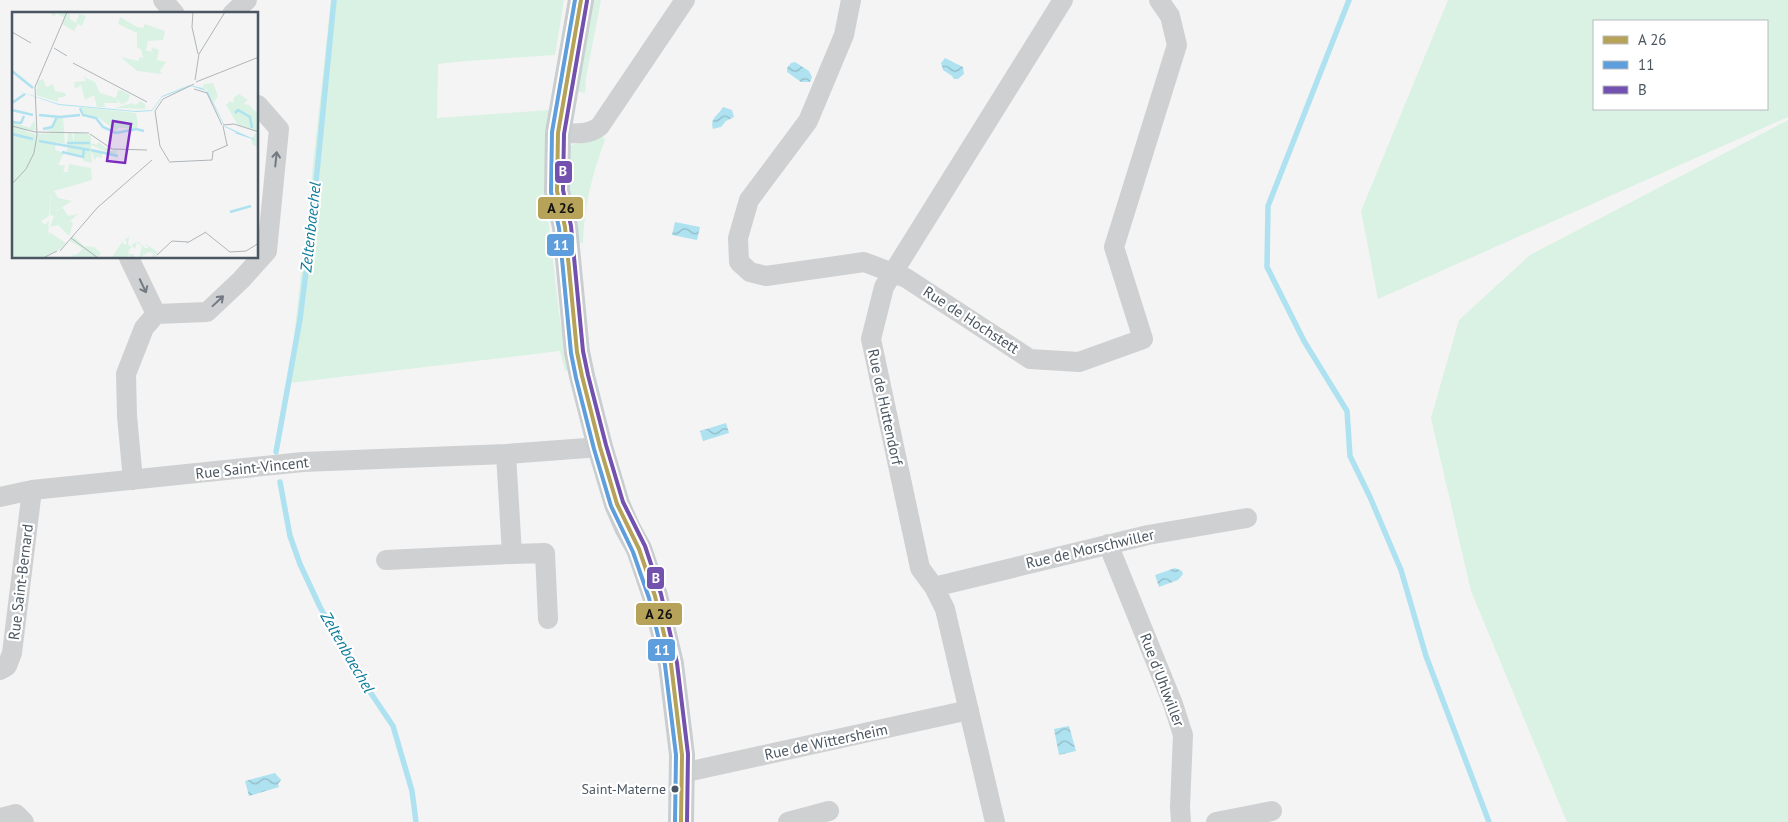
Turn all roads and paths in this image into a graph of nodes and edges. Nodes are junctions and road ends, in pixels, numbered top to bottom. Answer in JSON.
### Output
{"nodes":[{"id":1,"x":163,"y":0,"type":"edge"},
{"id":2,"x":247,"y":0,"type":"edge"},
{"id":3,"x":581,"y":0,"type":"edge"},
{"id":4,"x":685,"y":0,"type":"edge"},
{"id":5,"x":852,"y":0,"type":"edge"},
{"id":6,"x":1159,"y":0,"type":"edge"},
{"id":7,"x":1058,"y":1,"type":"edge"},
{"id":8,"x":172,"y":12,"type":"edge"},
{"id":9,"x":234,"y":12,"type":"edge"},
{"id":10,"x":259,"y":106,"type":"edge"},
{"id":11,"x":558,"y":133,"type":"junction"},
{"id":12,"x":129,"y":259,"type":"edge"},
{"id":13,"x":894,"y":272,"type":"junction"},
{"id":14,"x":156,"y":314,"type":"junction"},
{"id":15,"x":600,"y":447,"type":"junction"},
{"id":16,"x":506,"y":454,"type":"junction"},
{"id":17,"x":133,"y":480,"type":"junction"},
{"id":18,"x":32,"y":490,"type":"junction"},
{"id":19,"x":0,"y":497,"type":"edge"},
{"id":20,"x":1247,"y":518,"type":"dead end"},
{"id":21,"x":1108,"y":544,"type":"junction"},
{"id":22,"x":512,"y":554,"type":"junction"},
{"id":23,"x":386,"y":560,"type":"dead end"},
{"id":24,"x":934,"y":587,"type":"junction"},
{"id":25,"x":548,"y":619,"type":"dead end"},
{"id":26,"x":0,"y":670,"type":"edge"},
{"id":27,"x":969,"y":710,"type":"junction"},
{"id":28,"x":682,"y":773,"type":"junction"},
{"id":29,"x":829,"y":811,"type":"dead end"},
{"id":30,"x":1272,"y":811,"type":"dead end"},
{"id":31,"x":0,"y":818,"type":"edge"},
{"id":32,"x":24,"y":822,"type":"edge"},
{"id":33,"x":681,"y":822,"type":"edge"},
{"id":34,"x":788,"y":822,"type":"edge"},
{"id":35,"x":995,"y":822,"type":"edge"},
{"id":36,"x":1181,"y":822,"type":"edge"},
{"id":37,"x":1216,"y":822,"type":"edge"}],
"edges":[{"from":1,"to":8,"type":"street"},
{"from":2,"to":9,"type":"street"},
{"from":3,"to":11,"type":"main road"},
{"from":4,"to":11,"type":"street"},
{"from":5,"to":13,"type":"street","name":"Rue de Hochstett"},
{"from":6,"to":13,"type":"street","name":"Rue de Hochstett"},
{"from":7,"to":13,"type":"street","name":"Rue de Huttendorf"},
{"from":14,"to":10,"type":"street","one_way":true},
{"from":11,"to":15,"type":"main road"},
{"from":12,"to":14,"type":"street","one_way":true},
{"from":13,"to":24,"type":"street","name":"Rue de Huttendorf"},
{"from":14,"to":17,"type":"street"},
{"from":15,"to":16,"type":"street","name":"Rue Saint-Vincent"},
{"from":15,"to":28,"type":"main road"},
{"from":16,"to":17,"type":"street","name":"Rue Saint-Vincent"},
{"from":16,"to":22,"type":"street"},
{"from":17,"to":18,"type":"street","name":"Rue Saint-Vincent"},
{"from":18,"to":19,"type":"street","name":"Rue Saint-Vincent"},
{"from":18,"to":26,"type":"street","name":"Rue Saint-Bernard"},
{"from":20,"to":21,"type":"street","name":"Rue de Morschwiller"},
{"from":21,"to":24,"type":"street","name":"Rue de Morschwiller"},
{"from":21,"to":36,"type":"street","name":"Rue d'Uhlwiller"},
{"from":22,"to":23,"type":"street"},
{"from":22,"to":25,"type":"street"},
{"from":24,"to":27,"type":"street","name":"Rue de Huttendorf"},
{"from":27,"to":28,"type":"street","name":"Rue de Wittersheim"},
{"from":27,"to":35,"type":"street","name":"Rue de Huttendorf"},
{"from":28,"to":33,"type":"main road"},
{"from":29,"to":34,"type":"street"},
{"from":30,"to":37,"type":"street"},
{"from":31,"to":32,"type":"street"}]}
